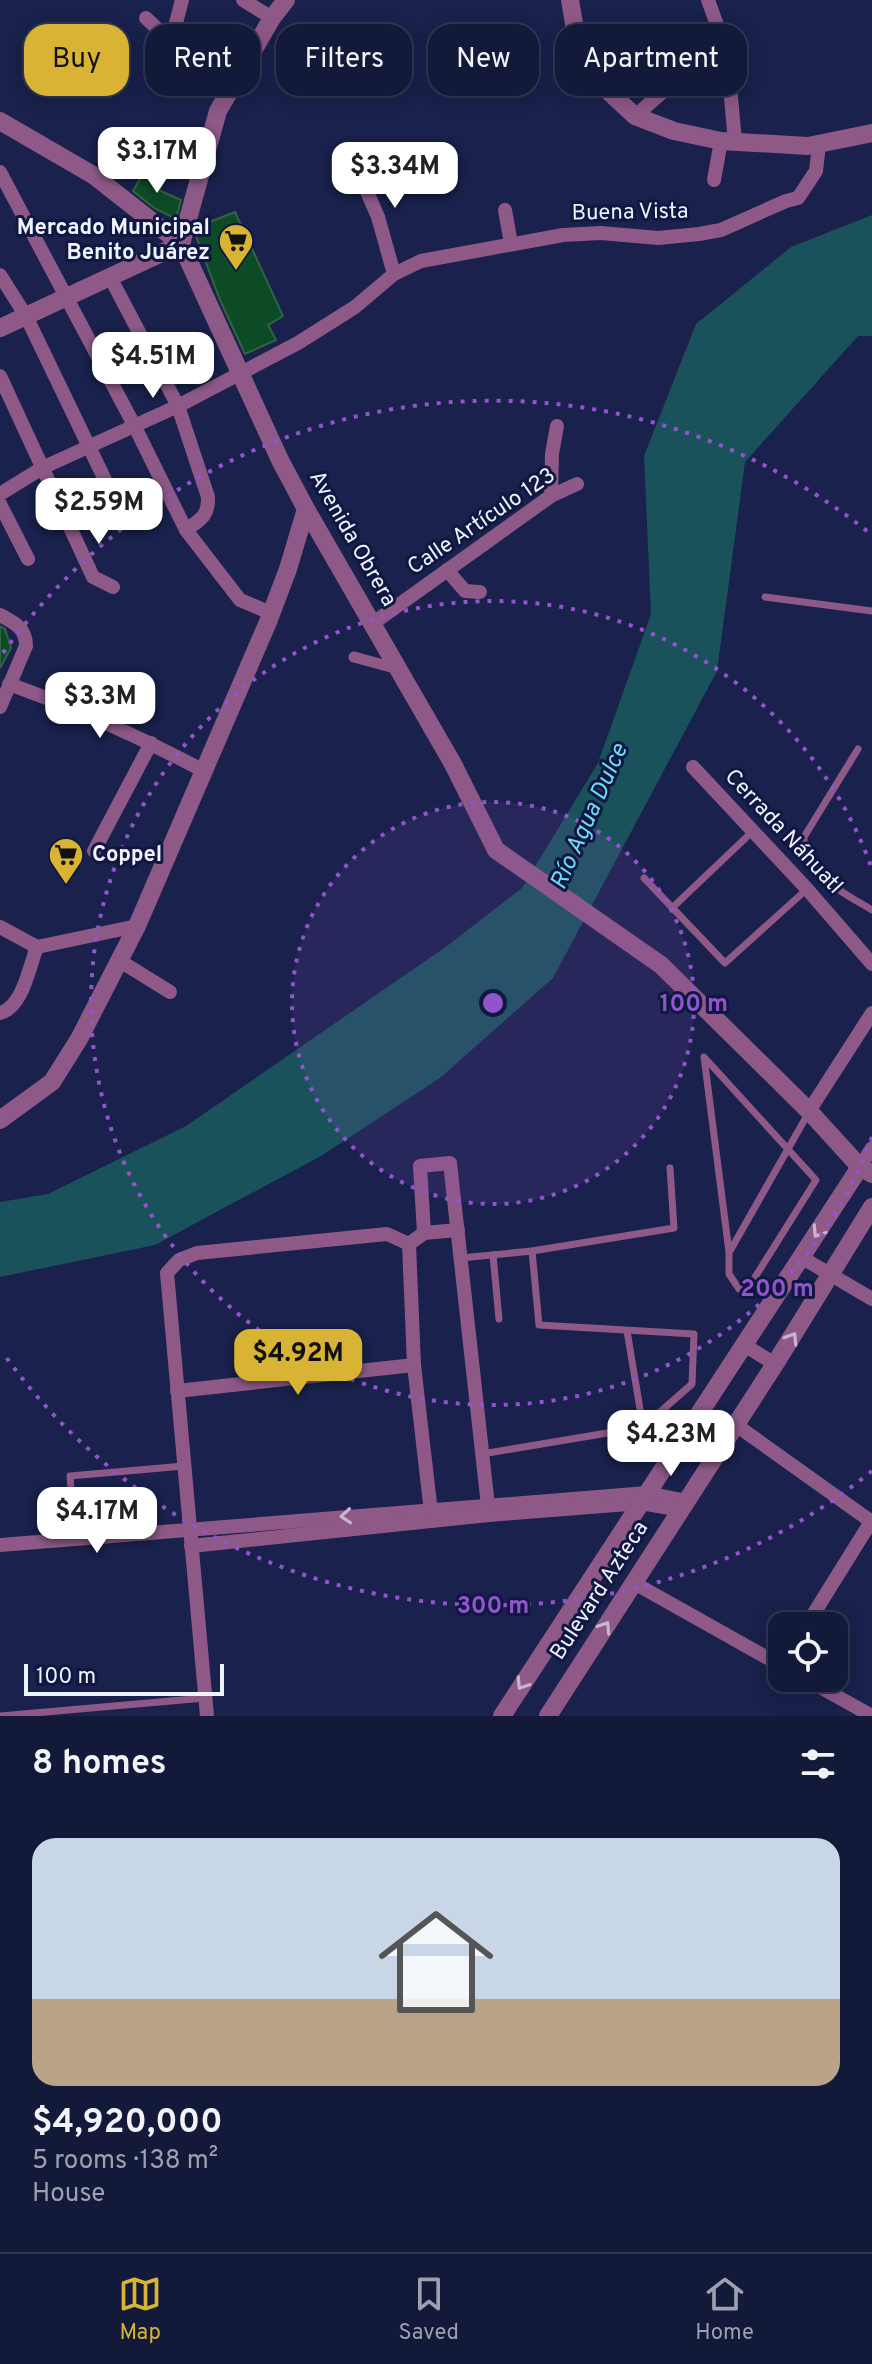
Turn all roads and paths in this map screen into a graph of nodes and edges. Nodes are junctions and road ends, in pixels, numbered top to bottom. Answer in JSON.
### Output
{"nodes":[{"id":1,"x":182,"y":0,"type":"edge"},
{"id":2,"x":243,"y":0,"type":"edge"},
{"id":3,"x":286,"y":0,"type":"edge"},
{"id":4,"x":570,"y":0,"type":"edge"},
{"id":5,"x":708,"y":0,"type":"edge"},
{"id":6,"x":146,"y":18,"type":"dead end"},
{"id":7,"x":272,"y":18,"type":"junction"},
{"id":8,"x":658,"y":96,"type":"edge"},
{"id":9,"x":635,"y":116,"type":"junction"},
{"id":10,"x":0,"y":121,"type":"edge"},
{"id":11,"x":872,"y":133,"type":"edge"},
{"id":12,"x":728,"y":142,"type":"junction"},
{"id":13,"x":819,"y":145,"type":"junction"},
{"id":14,"x":354,"y":162,"type":"dead end"},
{"id":15,"x":0,"y":172,"type":"edge"},
{"id":16,"x":714,"y":180,"type":"dead end"},
{"id":17,"x":505,"y":210,"type":"dead end"},
{"id":18,"x":181,"y":244,"type":"junction"},
{"id":19,"x":511,"y":244,"type":"junction"},
{"id":20,"x":394,"y":274,"type":"junction"},
{"id":21,"x":0,"y":275,"type":"edge"},
{"id":22,"x":111,"y":279,"type":"junction"},
{"id":23,"x":66,"y":298,"type":"junction"},
{"id":24,"x":26,"y":316,"type":"junction"},
{"id":25,"x":0,"y":328,"type":"edge"},
{"id":26,"x":240,"y":375,"type":"junction"},
{"id":27,"x":0,"y":376,"type":"edge"},
{"id":28,"x":178,"y":406,"type":"junction"},
{"id":29,"x":134,"y":425,"type":"junction"},
{"id":30,"x":557,"y":426,"type":"dead end"},
{"id":31,"x":88,"y":447,"type":"junction"},
{"id":32,"x":44,"y":467,"type":"junction"},
{"id":33,"x":577,"y":484,"type":"dead end"},
{"id":34,"x":0,"y":494,"type":"edge"},
{"id":35,"x":551,"y":496,"type":"junction"},
{"id":36,"x":0,"y":504,"type":"edge"},
{"id":37,"x":306,"y":509,"type":"junction"},
{"id":38,"x":121,"y":513,"type":"dead end"},
{"id":39,"x":186,"y":530,"type":"junction"},
{"id":40,"x":28,"y":559,"type":"dead end"},
{"id":41,"x":447,"y":570,"type":"junction"},
{"id":42,"x":113,"y":587,"type":"dead end"},
{"id":43,"x":480,"y":592,"type":"dead end"},
{"id":44,"x":765,"y":597,"type":"dead end"},
{"id":45,"x":872,"y":611,"type":"edge"},
{"id":46,"x":271,"y":613,"type":"junction"},
{"id":47,"x":0,"y":615,"type":"edge"},
{"id":48,"x":372,"y":624,"type":"junction"},
{"id":49,"x":354,"y":657,"type":"dead end"},
{"id":50,"x":399,"y":670,"type":"junction"},
{"id":51,"x":9,"y":684,"type":"junction"},
{"id":52,"x":0,"y":707,"type":"edge"},
{"id":53,"x":151,"y":743,"type":"junction"},
{"id":54,"x":858,"y":749,"type":"dead end"},
{"id":55,"x":693,"y":767,"type":"dead end"},
{"id":56,"x":204,"y":771,"type":"junction"},
{"id":57,"x":753,"y":831,"type":"junction"},
{"id":58,"x":94,"y":851,"type":"dead end"},
{"id":59,"x":644,"y":878,"type":"dead end"},
{"id":60,"x":807,"y":889,"type":"junction"},
{"id":61,"x":672,"y":908,"type":"junction"},
{"id":62,"x":872,"y":910,"type":"edge"},
{"id":63,"x":137,"y":926,"type":"junction"},
{"id":64,"x":0,"y":927,"type":"edge"},
{"id":65,"x":37,"y":947,"type":"junction"},
{"id":66,"x":120,"y":961,"type":"junction"},
{"id":67,"x":872,"y":964,"type":"edge"},
{"id":68,"x":170,"y":992,"type":"dead end"},
{"id":69,"x":0,"y":1013,"type":"edge"},
{"id":70,"x":872,"y":1013,"type":"edge"},
{"id":71,"x":809,"y":1111,"type":"junction"},
{"id":72,"x":0,"y":1120,"type":"edge"},
{"id":73,"x":788,"y":1148,"type":"junction"},
{"id":74,"x":872,"y":1148,"type":"edge"},
{"id":75,"x":670,"y":1168,"type":"dead end"},
{"id":76,"x":866,"y":1171,"type":"edge"},
{"id":77,"x":872,"y":1207,"type":"edge"},
{"id":78,"x":458,"y":1230,"type":"junction"},
{"id":79,"x":424,"y":1233,"type":"junction"},
{"id":80,"x":409,"y":1244,"type":"junction"},
{"id":81,"x":532,"y":1251,"type":"junction"},
{"id":82,"x":729,"y":1252,"type":"junction"},
{"id":83,"x":493,"y":1255,"type":"junction"},
{"id":84,"x":801,"y":1257,"type":"junction"},
{"id":85,"x":461,"y":1258,"type":"junction"},
{"id":86,"x":831,"y":1275,"type":"junction"},
{"id":87,"x":872,"y":1299,"type":"edge"},
{"id":88,"x":499,"y":1319,"type":"dead end"},
{"id":89,"x":627,"y":1331,"type":"junction"},
{"id":90,"x":744,"y":1345,"type":"junction"},
{"id":91,"x":775,"y":1364,"type":"junction"},
{"id":92,"x":414,"y":1365,"type":"junction"},
{"id":93,"x":177,"y":1391,"type":"junction"},
{"id":94,"x":736,"y":1425,"type":"junction"},
{"id":95,"x":643,"y":1427,"type":"junction"},
{"id":96,"x":482,"y":1454,"type":"junction"},
{"id":97,"x":184,"y":1466,"type":"junction"},
{"id":98,"x":644,"y":1498,"type":"junction"},
{"id":99,"x":684,"y":1505,"type":"junction"},
{"id":100,"x":488,"y":1510,"type":"junction"},
{"id":101,"x":432,"y":1515,"type":"junction"},
{"id":102,"x":872,"y":1521,"type":"edge"},
{"id":103,"x":190,"y":1528,"type":"junction"},
{"id":104,"x":75,"y":1538,"type":"junction"},
{"id":105,"x":0,"y":1545,"type":"edge"},
{"id":106,"x":191,"y":1546,"type":"junction"},
{"id":107,"x":634,"y":1583,"type":"junction"},
{"id":108,"x":815,"y":1612,"type":"edge"},
{"id":109,"x":768,"y":1657,"type":"edge"},
{"id":110,"x":829,"y":1692,"type":"edge"},
{"id":111,"x":205,"y":1698,"type":"junction"},
{"id":112,"x":0,"y":1716,"type":"edge"},
{"id":113,"x":207,"y":1716,"type":"edge"},
{"id":114,"x":502,"y":1716,"type":"edge"},
{"id":115,"x":548,"y":1716,"type":"edge"},
{"id":116,"x":872,"y":1716,"type":"edge"}],
"edges":[{"from":1,"to":6,"type":"street"},
{"from":2,"to":7,"type":"street"},
{"from":3,"to":7,"type":"street"},
{"from":4,"to":9,"type":"street"},
{"from":5,"to":12,"type":"street"},
{"from":7,"to":18,"type":"street"},
{"from":8,"to":9,"type":"street"},
{"from":9,"to":12,"type":"street"},
{"from":10,"to":18,"type":"street"},
{"from":11,"to":13,"type":"street"},
{"from":12,"to":13,"type":"street"},
{"from":12,"to":16,"type":"street"},
{"from":13,"to":19,"type":"street","name":"Buena Vista"},
{"from":14,"to":20,"type":"street"},
{"from":15,"to":23,"type":"street"},
{"from":17,"to":19,"type":"street"},
{"from":18,"to":22,"type":"street"},
{"from":18,"to":26,"type":"street","name":"Avenida Obrera"},
{"from":19,"to":20,"type":"street","name":"Buena Vista"},
{"from":20,"to":26,"type":"street","name":"Buena Vista"},
{"from":21,"to":24,"type":"street"},
{"from":22,"to":23,"type":"street"},
{"from":22,"to":28,"type":"street"},
{"from":23,"to":24,"type":"street"},
{"from":23,"to":29,"type":"street"},
{"from":24,"to":25,"type":"street"},
{"from":24,"to":31,"type":"street"},
{"from":26,"to":28,"type":"street","name":"Buena Vista"},
{"from":26,"to":37,"type":"street","name":"Avenida Obrera"},
{"from":27,"to":32,"type":"street"},
{"from":28,"to":29,"type":"street","name":"Buena Vista"},
{"from":28,"to":39,"type":"street"},
{"from":29,"to":31,"type":"street","name":"Buena Vista"},
{"from":29,"to":39,"type":"street"},
{"from":30,"to":35,"type":"street"},
{"from":31,"to":32,"type":"street","name":"Buena Vista"},
{"from":31,"to":38,"type":"street"},
{"from":32,"to":34,"type":"street","name":"Buena Vista"},
{"from":32,"to":42,"type":"street"},
{"from":33,"to":35,"type":"street","name":"Calle Artículo 123"},
{"from":35,"to":41,"type":"street","name":"Calle Artículo 123"},
{"from":36,"to":40,"type":"street"},
{"from":37,"to":46,"type":"street"},
{"from":37,"to":48,"type":"street","name":"Avenida Obrera"},
{"from":39,"to":46,"type":"street"},
{"from":41,"to":43,"type":"street"},
{"from":41,"to":48,"type":"street","name":"Calle Artículo 123"},
{"from":44,"to":45,"type":"lane"},
{"from":46,"to":56,"type":"street"},
{"from":47,"to":51,"type":"street"},
{"from":48,"to":50,"type":"street","name":"Avenida Obrera"},
{"from":49,"to":50,"type":"street"},
{"from":50,"to":71,"type":"street","name":"Avenida Obrera"},
{"from":51,"to":52,"type":"street"},
{"from":51,"to":53,"type":"street"},
{"from":53,"to":56,"type":"street"},
{"from":53,"to":58,"type":"street"},
{"from":54,"to":62,"type":"lane"},
{"from":55,"to":57,"type":"street","name":"Cerrada Náhuatl"},
{"from":56,"to":63,"type":"street"},
{"from":57,"to":60,"type":"street","name":"Cerrada Náhuatl"},
{"from":57,"to":61,"type":"lane"},
{"from":59,"to":61,"type":"lane"},
{"from":60,"to":61,"type":"lane"},
{"from":60,"to":67,"type":"street","name":"Cerrada Náhuatl"},
{"from":63,"to":65,"type":"street"},
{"from":63,"to":66,"type":"street"},
{"from":64,"to":65,"type":"street"},
{"from":65,"to":69,"type":"street"},
{"from":66,"to":68,"type":"street"},
{"from":66,"to":72,"type":"street"},
{"from":70,"to":71,"type":"street"},
{"from":71,"to":73,"type":"lane"},
{"from":71,"to":76,"type":"street"},
{"from":73,"to":82,"type":"lane"},
{"from":73,"to":82,"type":"lane"},
{"from":73,"to":82,"type":"lane"},
{"from":74,"to":76,"type":"street","name":"Bulevard Azteca"},
{"from":75,"to":81,"type":"lane"},
{"from":76,"to":84,"type":"street","name":"Bulevard Azteca","one_way":true},
{"from":77,"to":86,"type":"street","name":"Bulevard Azteca"},
{"from":78,"to":79,"type":"street"},
{"from":78,"to":79,"type":"street"},
{"from":78,"to":85,"type":"street"},
{"from":79,"to":80,"type":"street"},
{"from":80,"to":92,"type":"street"},
{"from":80,"to":93,"type":"street"},
{"from":81,"to":83,"type":"lane"},
{"from":81,"to":89,"type":"lane"},
{"from":83,"to":85,"type":"lane"},
{"from":83,"to":88,"type":"lane"},
{"from":84,"to":86,"type":"street"},
{"from":84,"to":90,"type":"street","name":"Bulevard Azteca"},
{"from":85,"to":96,"type":"street"},
{"from":86,"to":87,"type":"street"},
{"from":91,"to":86,"type":"street","name":"Bulevard Azteca","one_way":true},
{"from":89,"to":95,"type":"lane"},
{"from":89,"to":95,"type":"lane"},
{"from":90,"to":91,"type":"street"},
{"from":90,"to":98,"type":"street","name":"Bulevard Azteca"},
{"from":91,"to":94,"type":"street","name":"Bulevard Azteca"},
{"from":92,"to":93,"type":"street"},
{"from":92,"to":101,"type":"street"},
{"from":93,"to":97,"type":"street"},
{"from":94,"to":99,"type":"street","name":"Bulevard Azteca"},
{"from":94,"to":102,"type":"street"},
{"from":95,"to":96,"type":"lane"},
{"from":96,"to":100,"type":"street"},
{"from":97,"to":103,"type":"street"},
{"from":97,"to":104,"type":"lane"},
{"from":98,"to":99,"type":"street"},
{"from":98,"to":100,"type":"street"},
{"from":98,"to":114,"type":"street","name":"Bulevard Azteca","one_way":true},
{"from":99,"to":107,"type":"street","name":"Bulevard Azteca"},
{"from":100,"to":101,"type":"street"},
{"from":101,"to":103,"type":"street","one_way":true},
{"from":101,"to":106,"type":"street"},
{"from":102,"to":108,"type":"street"},
{"from":103,"to":104,"type":"street"},
{"from":103,"to":106,"type":"street"},
{"from":104,"to":105,"type":"street"},
{"from":106,"to":111,"type":"street"},
{"from":107,"to":109,"type":"street"},
{"from":115,"to":107,"type":"street","name":"Bulevard Azteca","one_way":true},
{"from":110,"to":116,"type":"street"},
{"from":111,"to":112,"type":"lane"},
{"from":111,"to":113,"type":"street"}]}
